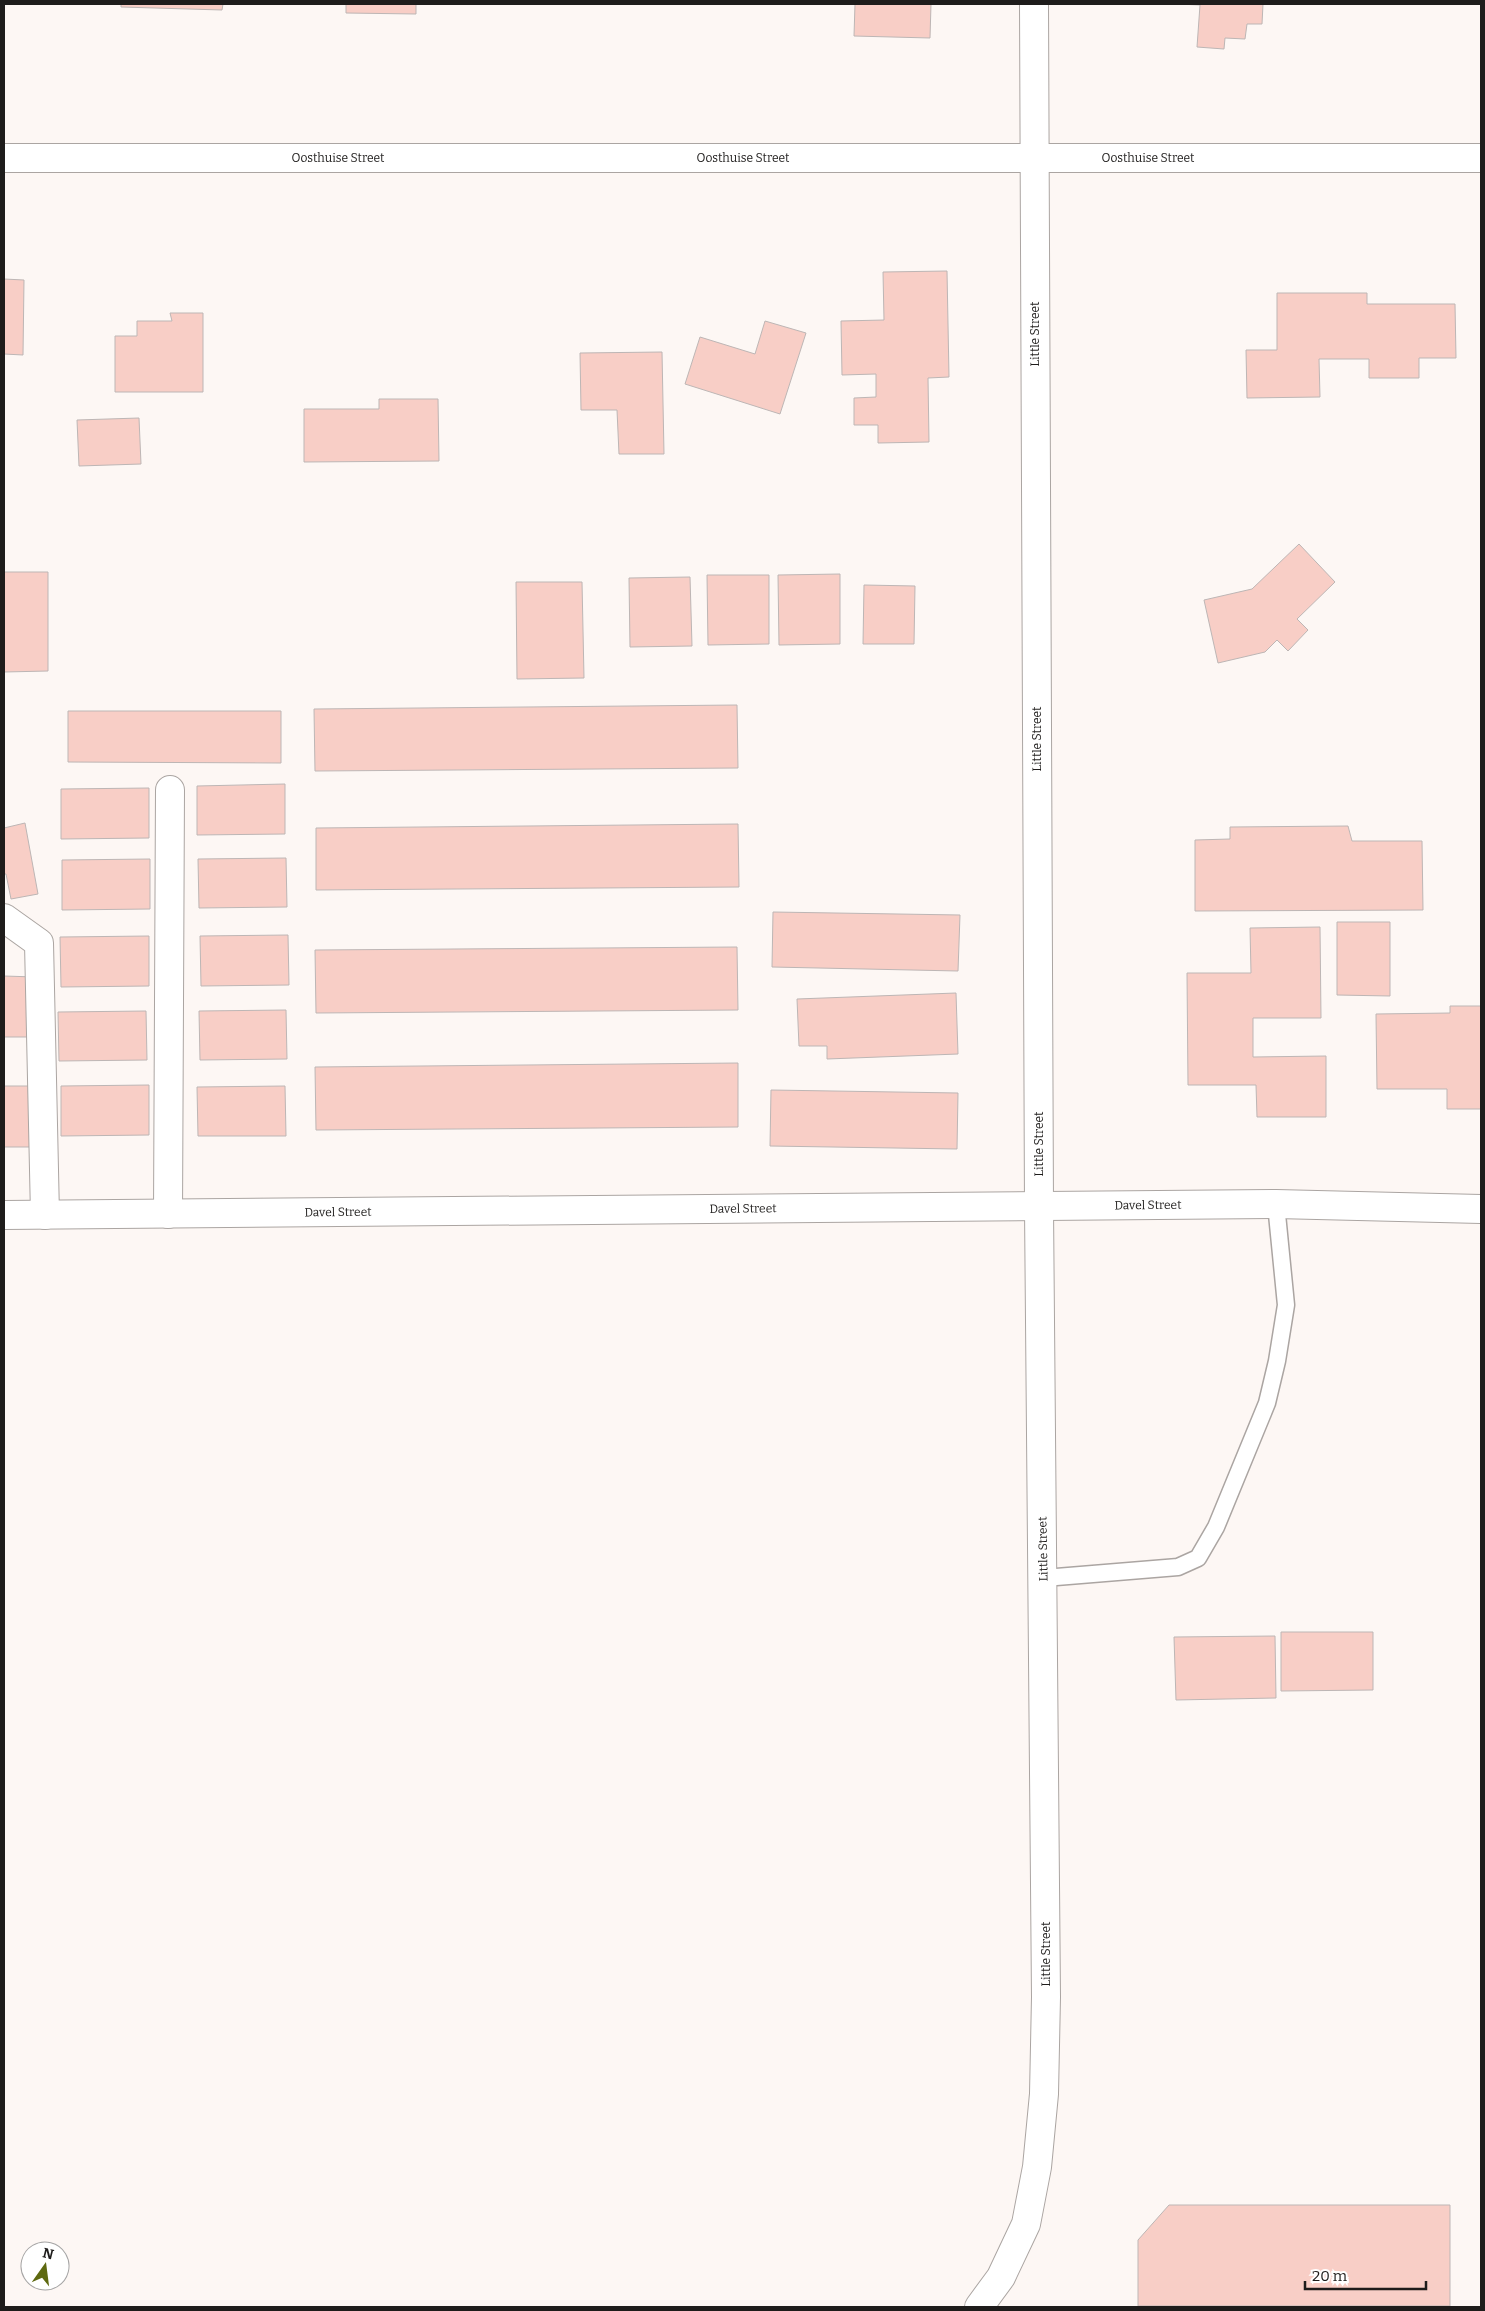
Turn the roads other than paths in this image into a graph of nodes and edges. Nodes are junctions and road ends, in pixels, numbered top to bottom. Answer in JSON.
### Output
{"nodes":[{"id":1,"x":1034,"y":4,"type":"edge"},
{"id":2,"x":4,"y":158,"type":"edge"},
{"id":3,"x":1034,"y":158,"type":"junction"},
{"id":4,"x":1481,"y":158,"type":"edge"},
{"id":5,"x":170,"y":790,"type":"dead end"},
{"id":6,"x":4,"y":918,"type":"edge"},
{"id":7,"x":1276,"y":1204,"type":"junction"},
{"id":8,"x":1039,"y":1208,"type":"junction"},
{"id":9,"x":1481,"y":1209,"type":"edge"},
{"id":10,"x":168,"y":1214,"type":"junction"},
{"id":11,"x":4,"y":1215,"type":"edge"},
{"id":12,"x":45,"y":1215,"type":"junction"},
{"id":13,"x":1044,"y":1578,"type":"junction"},
{"id":14,"x":979,"y":2307,"type":"edge"}],
"edges":[{"from":1,"to":3,"type":"street","name":"Little Street"},
{"from":2,"to":3,"type":"street","name":"Oosthuise Street"},
{"from":3,"to":4,"type":"street","name":"Oosthuise Street"},
{"from":3,"to":8,"type":"street","name":"Little Street"},
{"from":5,"to":10,"type":"street"},
{"from":6,"to":12,"type":"street"},
{"from":7,"to":8,"type":"street","name":"Davel Street"},
{"from":7,"to":9,"type":"street","name":"Davel Street"},
{"from":7,"to":13,"type":"lane"},
{"from":8,"to":10,"type":"street","name":"Davel Street"},
{"from":8,"to":13,"type":"street","name":"Little Street"},
{"from":10,"to":12,"type":"street","name":"Davel Street"},
{"from":11,"to":12,"type":"street","name":"Davel Street"},
{"from":13,"to":14,"type":"street","name":"Little Street"}]}
